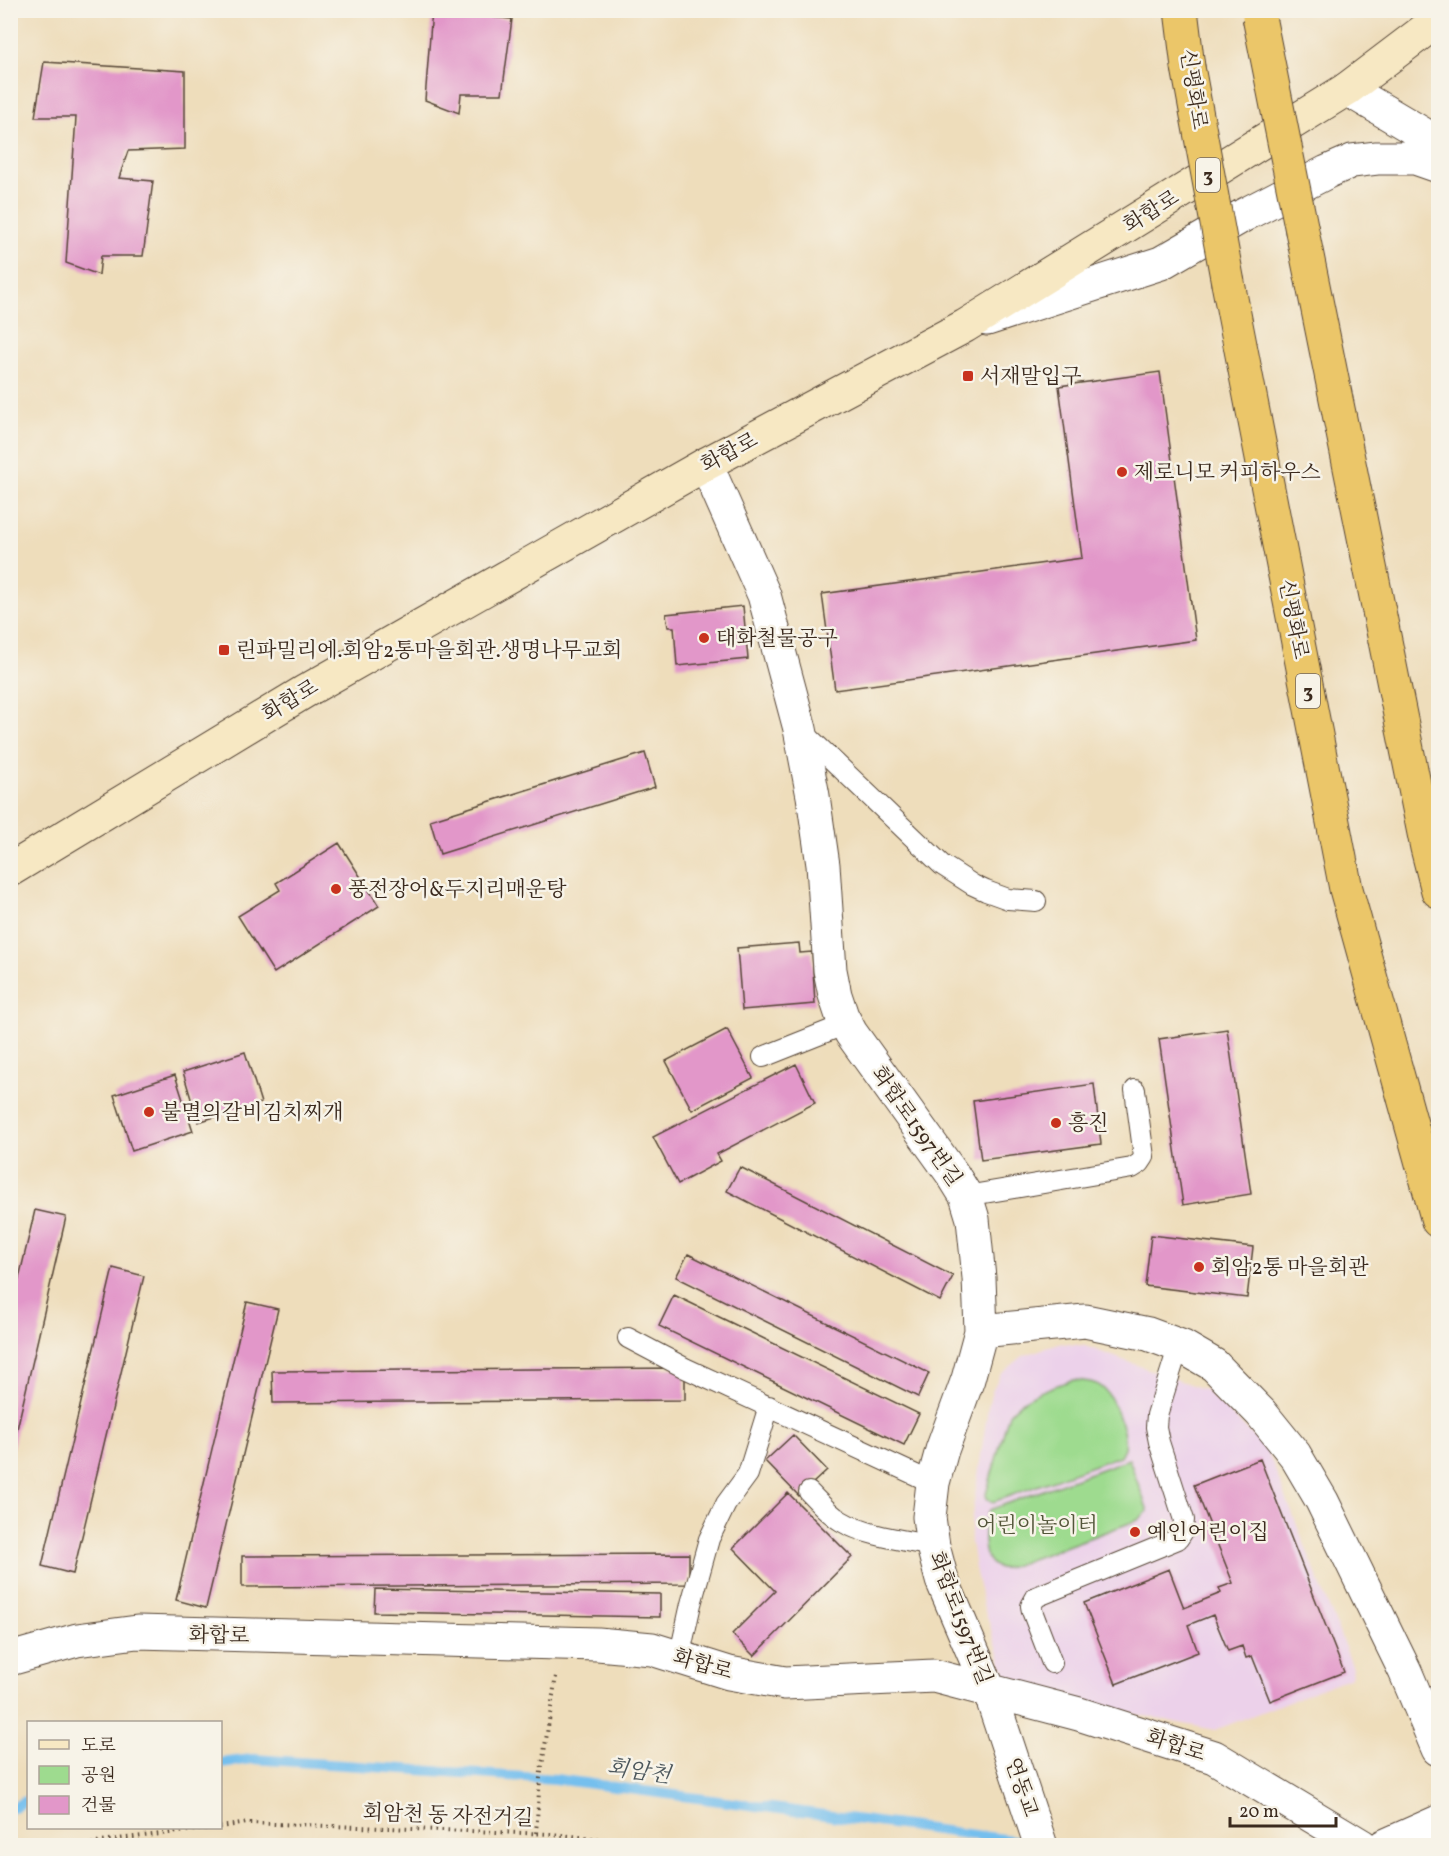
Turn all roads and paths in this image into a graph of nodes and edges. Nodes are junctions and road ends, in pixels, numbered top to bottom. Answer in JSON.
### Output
{"nodes":[{"id":1,"x":1258,"y":14,"type":"edge"},
{"id":2,"x":1438,"y":20,"type":"edge"},
{"id":3,"x":1183,"y":31,"type":"edge"},
{"id":4,"x":1347,"y":89,"type":"junction"},
{"id":5,"x":1438,"y":143,"type":"edge"},
{"id":6,"x":1438,"y":166,"type":"edge"},
{"id":7,"x":965,"y":326,"type":"junction"},
{"id":8,"x":705,"y":464,"type":"junction"},
{"id":9,"x":800,"y":729,"type":"junction"},
{"id":10,"x":10,"y":870,"type":"edge"},
{"id":11,"x":1438,"y":891,"type":"edge"},
{"id":12,"x":1036,"y":901,"type":"dead end"},
{"id":13,"x":846,"y":1024,"type":"junction"},
{"id":14,"x":763,"y":1057,"type":"dead end"},
{"id":15,"x":1135,"y":1090,"type":"dead end"},
{"id":16,"x":966,"y":1196,"type":"junction"},
{"id":17,"x":1438,"y":1221,"type":"edge"},
{"id":18,"x":981,"y":1331,"type":"junction"},
{"id":19,"x":628,"y":1338,"type":"dead end"},
{"id":20,"x":1179,"y":1345,"type":"junction"},
{"id":21,"x":769,"y":1406,"type":"junction"},
{"id":22,"x":933,"y":1483,"type":"junction"},
{"id":23,"x":809,"y":1492,"type":"dead end"},
{"id":24,"x":933,"y":1546,"type":"junction"},
{"id":25,"x":561,"y":1642,"type":"junction"},
{"id":26,"x":679,"y":1658,"type":"junction"},
{"id":27,"x":10,"y":1659,"type":"edge"},
{"id":28,"x":1052,"y":1663,"type":"dead end"},
{"id":29,"x":990,"y":1692,"type":"junction"},
{"id":30,"x":1002,"y":1729,"type":"joint"},
{"id":31,"x":1438,"y":1749,"type":"edge"},
{"id":32,"x":1438,"y":1822,"type":"edge"},
{"id":33,"x":222,"y":1827,"type":"edge"},
{"id":34,"x":197,"y":1829,"type":"edge"},
{"id":35,"x":536,"y":1833,"type":"junction"},
{"id":36,"x":551,"y":1834,"type":"junction"},
{"id":37,"x":86,"y":1845,"type":"edge"},
{"id":38,"x":550,"y":1845,"type":"edge"},
{"id":39,"x":675,"y":1845,"type":"edge"},
{"id":40,"x":1041,"y":1845,"type":"edge"},
{"id":41,"x":1362,"y":1845,"type":"edge"},
{"id":42,"x":1384,"y":1845,"type":"edge"}],
"edges":[{"from":1,"to":11,"type":"highway","bridge":true},
{"from":2,"to":4,"type":"main road","name":"화합로"},
{"from":3,"to":17,"type":"highway","name":"신평화로","number":"3","bridge":true},
{"from":4,"to":5,"type":"street"},
{"from":4,"to":7,"type":"main road","name":"화합로"},
{"from":6,"to":7,"type":"street"},
{"from":7,"to":8,"type":"main road","name":"화합로"},
{"from":8,"to":9,"type":"street","name":"화합로1597번길"},
{"from":8,"to":10,"type":"main road","name":"화합로"},
{"from":9,"to":12,"type":"lane"},
{"from":9,"to":13,"type":"street","name":"화합로1597번길"},
{"from":13,"to":14,"type":"lane"},
{"from":13,"to":16,"type":"street","name":"화합로1597번길"},
{"from":15,"to":16,"type":"lane"},
{"from":16,"to":18,"type":"street","name":"화합로1597번길"},
{"from":18,"to":20,"type":"street"},
{"from":18,"to":22,"type":"street","name":"화합로1597번길"},
{"from":19,"to":21,"type":"lane"},
{"from":20,"to":28,"type":"lane"},
{"from":20,"to":31,"type":"street"},
{"from":21,"to":22,"type":"lane"},
{"from":21,"to":26,"type":"lane"},
{"from":22,"to":24,"type":"street","name":"화합로1597번길"},
{"from":23,"to":24,"type":"lane"},
{"from":24,"to":29,"type":"street","name":"화합로1597번길"},
{"from":25,"to":26,"type":"street","name":"화합로"},
{"from":25,"to":27,"type":"street","name":"화합로"},
{"from":25,"to":35,"type":"path"},
{"from":26,"to":29,"type":"street","name":"화합로"},
{"from":29,"to":30,"type":"street","name":"화합로1597번길"},
{"from":29,"to":41,"type":"street","name":"화합로"},
{"from":30,"to":40,"type":"street","name":"연동교"},
{"from":32,"to":42,"type":"street"},
{"from":33,"to":35,"type":"path","name":"회암천 동 자전거길"},
{"from":34,"to":37,"type":"path"},
{"from":35,"to":36,"type":"path","name":"회암천 동 자전거길"},
{"from":36,"to":38,"type":"path"},
{"from":36,"to":39,"type":"path","name":"회암천 동 자전거길"}]}
